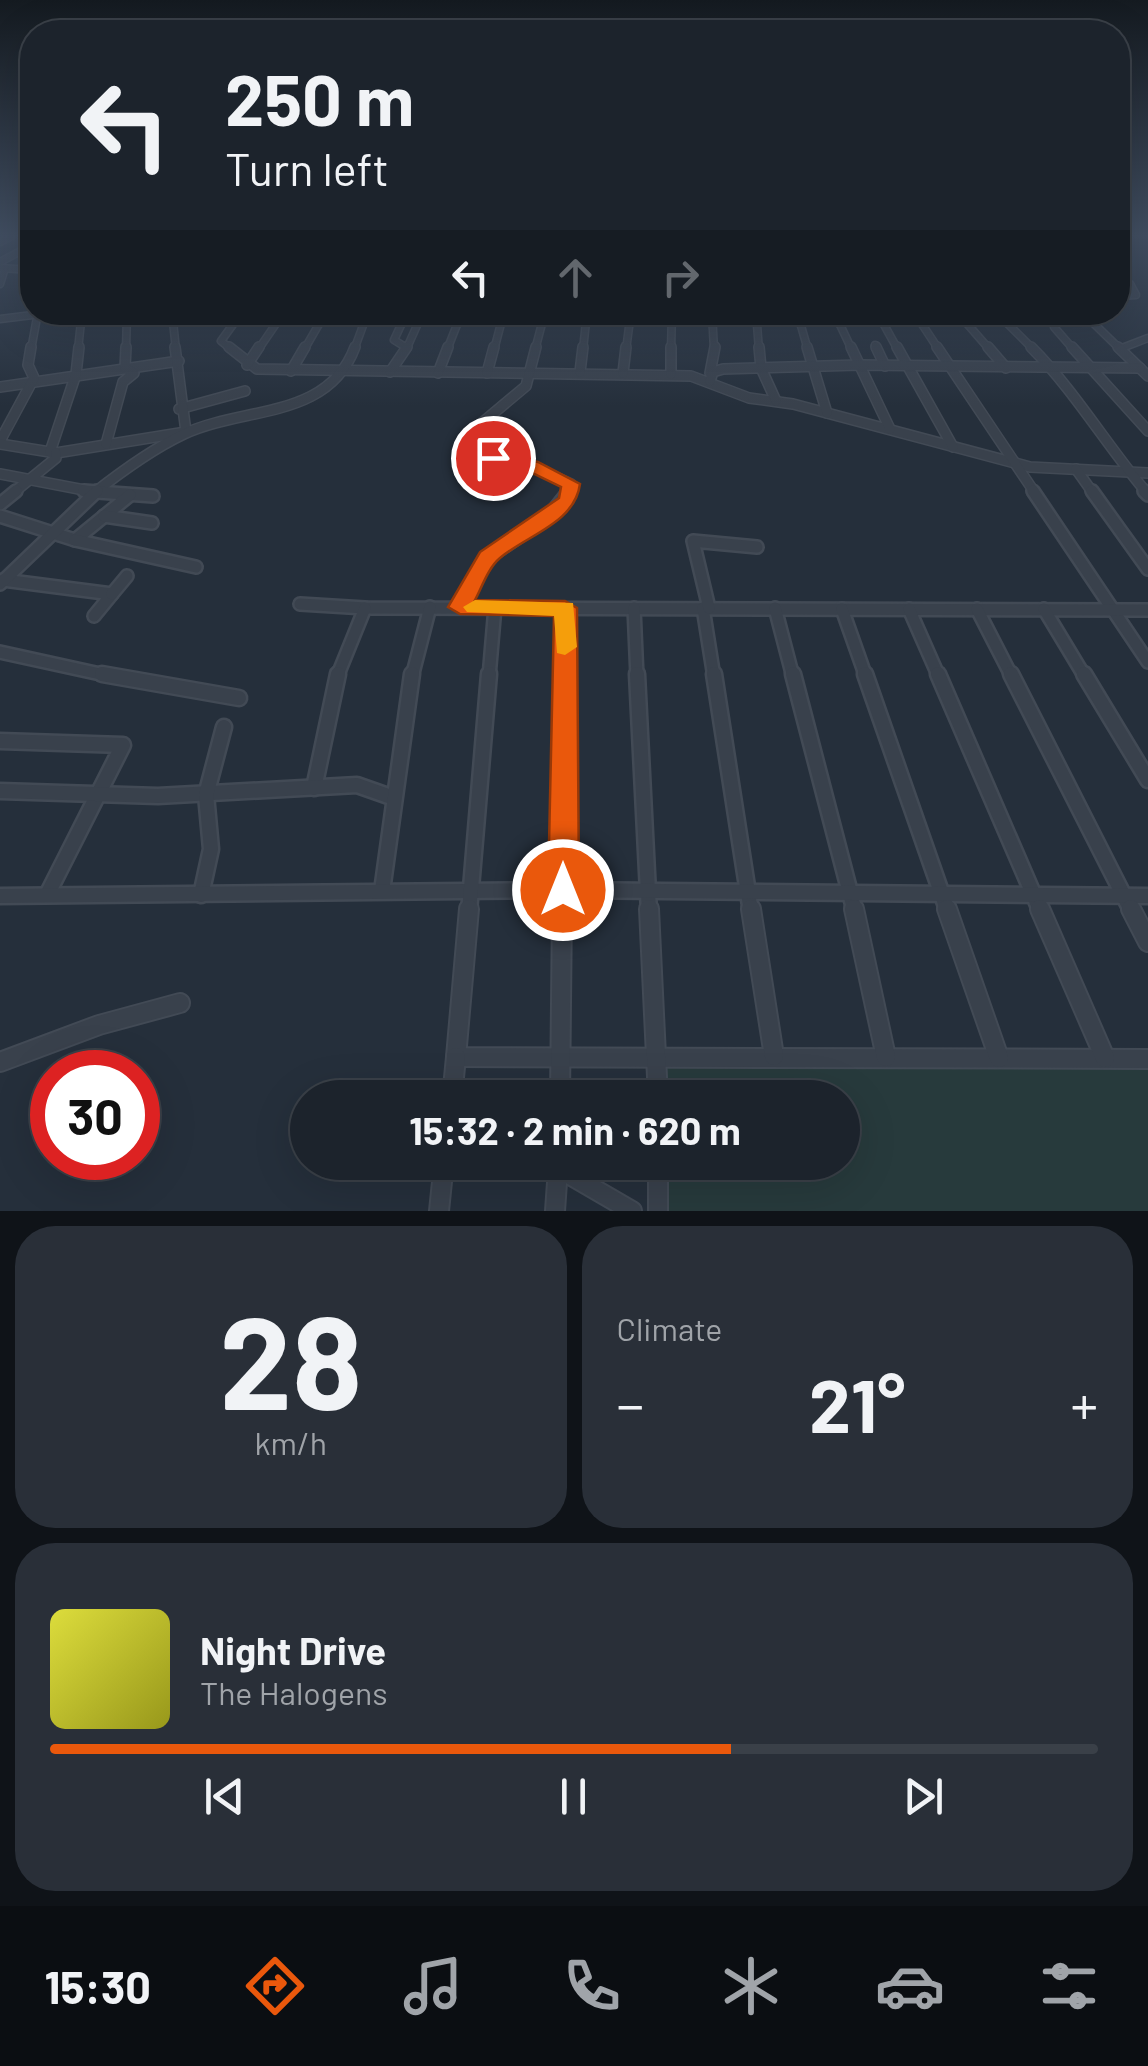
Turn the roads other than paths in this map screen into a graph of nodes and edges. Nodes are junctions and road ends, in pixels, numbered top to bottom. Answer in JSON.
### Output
{"nodes":[{"id":1,"x":36,"y":325,"type":"edge"},
{"id":2,"x":81,"y":325,"type":"edge"},
{"id":3,"x":127,"y":325,"type":"edge"},
{"id":4,"x":174,"y":325,"type":"edge"},
{"id":5,"x":233,"y":325,"type":"edge"},
{"id":6,"x":275,"y":325,"type":"edge"},
{"id":7,"x":318,"y":325,"type":"edge"},
{"id":8,"x":363,"y":325,"type":"edge"},
{"id":9,"x":401,"y":325,"type":"edge"},
{"id":10,"x":417,"y":325,"type":"edge"},
{"id":11,"x":457,"y":325,"type":"edge"},
{"id":12,"x":500,"y":325,"type":"edge"},
{"id":13,"x":542,"y":325,"type":"edge"},
{"id":14,"x":585,"y":325,"type":"edge"},
{"id":15,"x":629,"y":325,"type":"edge"},
{"id":16,"x":672,"y":325,"type":"edge"},
{"id":17,"x":712,"y":325,"type":"edge"},
{"id":18,"x":757,"y":325,"type":"edge"},
{"id":19,"x":800,"y":325,"type":"edge"},
{"id":20,"x":840,"y":325,"type":"edge"},
{"id":21,"x":885,"y":325,"type":"edge"},
{"id":22,"x":923,"y":325,"type":"edge"},
{"id":23,"x":969,"y":325,"type":"edge"},
{"id":24,"x":1009,"y":325,"type":"edge"},
{"id":25,"x":1096,"y":325,"type":"edge"},
{"id":26,"x":1054,"y":326,"type":"dead end"},
{"id":27,"x":1148,"y":338,"type":"edge"},
{"id":28,"x":875,"y":345,"type":"dead end"},
{"id":29,"x":407,"y":348,"type":"junction"},
{"id":30,"x":1122,"y":348,"type":"junction"},
{"id":31,"x":180,"y":360,"type":"junction"},
{"id":32,"x":860,"y":364,"type":"junction"},
{"id":33,"x":248,"y":365,"type":"junction"},
{"id":34,"x":885,"y":366,"type":"junction"},
{"id":35,"x":909,"y":366,"type":"junction"},
{"id":36,"x":125,"y":368,"type":"junction"},
{"id":37,"x":761,"y":368,"type":"junction"},
{"id":38,"x":812,"y":368,"type":"junction"},
{"id":39,"x":953,"y":368,"type":"junction"},
{"id":40,"x":1006,"y":368,"type":"junction"},
{"id":41,"x":1140,"y":368,"type":"junction"},
{"id":42,"x":1054,"y":369,"type":"junction"},
{"id":43,"x":1092,"y":369,"type":"junction"},
{"id":44,"x":291,"y":371,"type":"junction"},
{"id":45,"x":344,"y":372,"type":"junction"},
{"id":46,"x":390,"y":372,"type":"junction"},
{"id":47,"x":532,"y":372,"type":"junction"},
{"id":48,"x":580,"y":372,"type":"junction"},
{"id":49,"x":438,"y":373,"type":"junction"},
{"id":50,"x":487,"y":373,"type":"junction"},
{"id":51,"x":623,"y":373,"type":"junction"},
{"id":52,"x":76,"y":374,"type":"junction"},
{"id":53,"x":670,"y":374,"type":"junction"},
{"id":54,"x":1148,"y":376,"type":"edge"},
{"id":55,"x":712,"y":377,"type":"junction"},
{"id":56,"x":30,"y":384,"type":"junction"},
{"id":57,"x":0,"y":387,"type":"edge"},
{"id":58,"x":245,"y":392,"type":"dead end"},
{"id":59,"x":776,"y":401,"type":"junction"},
{"id":60,"x":179,"y":409,"type":"junction"},
{"id":61,"x":827,"y":413,"type":"junction"},
{"id":62,"x":890,"y":430,"type":"junction"},
{"id":63,"x":186,"y":432,"type":"junction"},
{"id":64,"x":1148,"y":432,"type":"edge"},
{"id":65,"x":0,"y":443,"type":"edge"},
{"id":66,"x":106,"y":444,"type":"junction"},
{"id":67,"x":954,"y":447,"type":"junction"},
{"id":68,"x":53,"y":453,"type":"junction"},
{"id":69,"x":1014,"y":463,"type":"junction"},
{"id":70,"x":1076,"y":469,"type":"junction"},
{"id":71,"x":1129,"y":472,"type":"junction"},
{"id":72,"x":1148,"y":473,"type":"edge"},
{"id":73,"x":0,"y":474,"type":"edge"},
{"id":74,"x":30,"y":479,"type":"junction"},
{"id":75,"x":96,"y":492,"type":"junction"},
{"id":76,"x":130,"y":494,"type":"junction"},
{"id":77,"x":1148,"y":495,"type":"edge"},
{"id":78,"x":154,"y":496,"type":"dead end"},
{"id":79,"x":0,"y":504,"type":"edge"},
{"id":80,"x":0,"y":516,"type":"edge"},
{"id":81,"x":104,"y":516,"type":"junction"},
{"id":82,"x":152,"y":524,"type":"dead end"},
{"id":83,"x":49,"y":535,"type":"junction"},
{"id":84,"x":75,"y":540,"type":"junction"},
{"id":85,"x":757,"y":547,"type":"dead end"},
{"id":86,"x":196,"y":568,"type":"dead end"},
{"id":87,"x":1148,"y":569,"type":"edge"},
{"id":88,"x":128,"y":576,"type":"dead end"},
{"id":89,"x":2,"y":582,"type":"edge"},
{"id":90,"x":112,"y":594,"type":"junction"},
{"id":91,"x":300,"y":604,"type":"dead end"},
{"id":92,"x":430,"y":607,"type":"junction"},
{"id":93,"x":460,"y":607,"type":"junction"},
{"id":94,"x":495,"y":607,"type":"junction"},
{"id":95,"x":365,"y":608,"type":"junction"},
{"id":96,"x":565,"y":608,"type":"junction"},
{"id":97,"x":634,"y":608,"type":"junction"},
{"id":98,"x":706,"y":608,"type":"junction"},
{"id":99,"x":775,"y":608,"type":"junction"},
{"id":100,"x":842,"y":609,"type":"junction"},
{"id":101,"x":909,"y":609,"type":"junction"},
{"id":102,"x":977,"y":609,"type":"junction"},
{"id":103,"x":1044,"y":610,"type":"junction"},
{"id":104,"x":1112,"y":610,"type":"junction"},
{"id":105,"x":1148,"y":610,"type":"edge"},
{"id":106,"x":94,"y":616,"type":"dead end"},
{"id":107,"x":0,"y":652,"type":"edge"},
{"id":108,"x":1148,"y":662,"type":"edge"},
{"id":109,"x":239,"y":698,"type":"dead end"},
{"id":110,"x":224,"y":728,"type":"dead end"},
{"id":111,"x":0,"y":742,"type":"edge"},
{"id":112,"x":1148,"y":780,"type":"edge"},
{"id":113,"x":314,"y":788,"type":"junction"},
{"id":114,"x":0,"y":791,"type":"edge"},
{"id":115,"x":100,"y":793,"type":"junction"},
{"id":116,"x":206,"y":795,"type":"junction"},
{"id":117,"x":394,"y":798,"type":"junction"},
{"id":118,"x":563,"y":890,"type":"junction"},
{"id":119,"x":382,"y":891,"type":"junction"},
{"id":120,"x":751,"y":891,"type":"junction"},
{"id":121,"x":470,"y":892,"type":"junction"},
{"id":122,"x":646,"y":893,"type":"junction"},
{"id":123,"x":851,"y":893,"type":"junction"},
{"id":124,"x":944,"y":894,"type":"junction"},
{"id":125,"x":47,"y":895,"type":"junction"},
{"id":126,"x":201,"y":895,"type":"junction"},
{"id":127,"x":1125,"y":895,"type":"junction"},
{"id":128,"x":0,"y":896,"type":"edge"},
{"id":129,"x":1148,"y":896,"type":"edge"},
{"id":130,"x":1034,"y":898,"type":"junction"},
{"id":131,"x":1148,"y":942,"type":"edge"},
{"id":132,"x":180,"y":1003,"type":"dead end"},
{"id":133,"x":658,"y":1056,"type":"junction"},
{"id":134,"x":774,"y":1056,"type":"junction"},
{"id":135,"x":456,"y":1057,"type":"junction"},
{"id":136,"x":886,"y":1057,"type":"junction"},
{"id":137,"x":999,"y":1058,"type":"junction"},
{"id":138,"x":1104,"y":1058,"type":"junction"},
{"id":139,"x":1148,"y":1059,"type":"edge"},
{"id":140,"x":560,"y":1060,"type":"junction"},
{"id":141,"x":0,"y":1062,"type":"edge"},
{"id":142,"x":454,"y":1080,"type":"edge"},
{"id":143,"x":560,"y":1080,"type":"edge"},
{"id":144,"x":658,"y":1080,"type":"edge"},
{"id":145,"x":442,"y":1180,"type":"edge"},
{"id":146,"x":557,"y":1180,"type":"edge"},
{"id":147,"x":582,"y":1180,"type":"edge"},
{"id":148,"x":658,"y":1180,"type":"edge"},
{"id":149,"x":439,"y":1211,"type":"edge"},
{"id":150,"x":556,"y":1211,"type":"edge"},
{"id":151,"x":632,"y":1211,"type":"edge"},
{"id":152,"x":658,"y":1211,"type":"edge"}],
"edges":[{"from":1,"to":56,"type":"street"},
{"from":2,"to":52,"type":"street"},
{"from":3,"to":36,"type":"street"},
{"from":4,"to":31,"type":"street"},
{"from":5,"to":33,"type":"street"},
{"from":6,"to":33,"type":"street"},
{"from":7,"to":44,"type":"street"},
{"from":8,"to":45,"type":"street"},
{"from":9,"to":29,"type":"street"},
{"from":10,"to":29,"type":"street"},
{"from":11,"to":49,"type":"street"},
{"from":12,"to":50,"type":"street"},
{"from":13,"to":47,"type":"street"},
{"from":14,"to":48,"type":"street"},
{"from":15,"to":51,"type":"street"},
{"from":16,"to":53,"type":"street"},
{"from":17,"to":55,"type":"street"},
{"from":18,"to":37,"type":"street"},
{"from":19,"to":38,"type":"street"},
{"from":20,"to":32,"type":"street"},
{"from":21,"to":35,"type":"street"},
{"from":22,"to":39,"type":"street"},
{"from":23,"to":40,"type":"street"},
{"from":24,"to":42,"type":"street"},
{"from":25,"to":30,"type":"street"},
{"from":26,"to":43,"type":"street"},
{"from":27,"to":30,"type":"street"},
{"from":28,"to":34,"type":"street"},
{"from":29,"to":46,"type":"street"},
{"from":30,"to":41,"type":"street"},
{"from":31,"to":36,"type":"street"},
{"from":31,"to":60,"type":"street"},
{"from":32,"to":34,"type":"street"},
{"from":32,"to":38,"type":"street"},
{"from":32,"to":62,"type":"street"},
{"from":33,"to":44,"type":"street"},
{"from":34,"to":35,"type":"street"},
{"from":35,"to":39,"type":"street"},
{"from":35,"to":67,"type":"street"},
{"from":36,"to":52,"type":"street"},
{"from":36,"to":66,"type":"street"},
{"from":37,"to":38,"type":"street"},
{"from":37,"to":55,"type":"street"},
{"from":37,"to":59,"type":"street"},
{"from":38,"to":61,"type":"street"},
{"from":39,"to":40,"type":"street"},
{"from":39,"to":69,"type":"street"},
{"from":40,"to":42,"type":"street"},
{"from":41,"to":43,"type":"street"},
{"from":41,"to":54,"type":"street"},
{"from":42,"to":43,"type":"street"},
{"from":42,"to":71,"type":"street"},
{"from":43,"to":64,"type":"street"},
{"from":44,"to":45,"type":"street"},
{"from":45,"to":46,"type":"street"},
{"from":45,"to":63,"type":"street"},
{"from":46,"to":49,"type":"street"},
{"from":47,"to":48,"type":"street"},
{"from":47,"to":50,"type":"street"},
{"from":47,"to":93,"type":"street"},
{"from":48,"to":51,"type":"street"},
{"from":49,"to":50,"type":"street"},
{"from":51,"to":53,"type":"street"},
{"from":52,"to":56,"type":"street"},
{"from":52,"to":68,"type":"street"},
{"from":53,"to":55,"type":"street"},
{"from":55,"to":59,"type":"street"},
{"from":56,"to":57,"type":"street"},
{"from":56,"to":65,"type":"street"},
{"from":58,"to":60,"type":"street"},
{"from":59,"to":61,"type":"street"},
{"from":60,"to":63,"type":"street"},
{"from":61,"to":62,"type":"street"},
{"from":62,"to":67,"type":"street"},
{"from":63,"to":66,"type":"street"},
{"from":63,"to":75,"type":"street"},
{"from":65,"to":68,"type":"street"},
{"from":66,"to":68,"type":"street"},
{"from":67,"to":69,"type":"street"},
{"from":68,"to":74,"type":"street"},
{"from":69,"to":70,"type":"street"},
{"from":69,"to":104,"type":"street"},
{"from":70,"to":71,"type":"street"},
{"from":70,"to":87,"type":"street"},
{"from":71,"to":72,"type":"street"},
{"from":71,"to":77,"type":"street"},
{"from":73,"to":74,"type":"street"},
{"from":74,"to":75,"type":"street"},
{"from":74,"to":79,"type":"street"},
{"from":75,"to":76,"type":"street"},
{"from":75,"to":83,"type":"street"},
{"from":76,"to":78,"type":"street"},
{"from":76,"to":81,"type":"street"},
{"from":80,"to":83,"type":"street"},
{"from":81,"to":82,"type":"street"},
{"from":81,"to":84,"type":"street"},
{"from":83,"to":84,"type":"street"},
{"from":83,"to":89,"type":"street"},
{"from":84,"to":86,"type":"street"},
{"from":85,"to":98,"type":"street"},
{"from":88,"to":90,"type":"street"},
{"from":89,"to":90,"type":"street"},
{"from":90,"to":106,"type":"street"},
{"from":91,"to":95,"type":"street"},
{"from":92,"to":93,"type":"street"},
{"from":92,"to":95,"type":"street"},
{"from":92,"to":117,"type":"street"},
{"from":93,"to":94,"type":"street"},
{"from":94,"to":96,"type":"street"},
{"from":94,"to":121,"type":"street"},
{"from":95,"to":113,"type":"street"},
{"from":96,"to":97,"type":"street"},
{"from":96,"to":118,"type":"street"},
{"from":97,"to":98,"type":"street"},
{"from":97,"to":122,"type":"street"},
{"from":98,"to":99,"type":"street"},
{"from":98,"to":120,"type":"street"},
{"from":99,"to":100,"type":"street"},
{"from":99,"to":123,"type":"street"},
{"from":100,"to":101,"type":"street"},
{"from":100,"to":124,"type":"street"},
{"from":101,"to":102,"type":"street"},
{"from":101,"to":130,"type":"street"},
{"from":102,"to":103,"type":"street"},
{"from":102,"to":127,"type":"street"},
{"from":103,"to":104,"type":"street"},
{"from":103,"to":112,"type":"street"},
{"from":104,"to":105,"type":"street"},
{"from":104,"to":108,"type":"street"},
{"from":107,"to":109,"type":"street"},
{"from":110,"to":116,"type":"street"},
{"from":111,"to":115,"type":"street"},
{"from":113,"to":116,"type":"street"},
{"from":113,"to":117,"type":"street"},
{"from":114,"to":115,"type":"street"},
{"from":115,"to":116,"type":"street"},
{"from":115,"to":125,"type":"street"},
{"from":116,"to":126,"type":"street"},
{"from":117,"to":119,"type":"street"},
{"from":118,"to":121,"type":"street"},
{"from":118,"to":122,"type":"street"},
{"from":118,"to":140,"type":"street"},
{"from":119,"to":121,"type":"street"},
{"from":119,"to":126,"type":"street"},
{"from":120,"to":122,"type":"street"},
{"from":120,"to":123,"type":"street"},
{"from":120,"to":134,"type":"street"},
{"from":121,"to":135,"type":"street"},
{"from":122,"to":133,"type":"street"},
{"from":123,"to":124,"type":"street"},
{"from":123,"to":136,"type":"street"},
{"from":124,"to":130,"type":"street"},
{"from":124,"to":137,"type":"street"},
{"from":125,"to":126,"type":"street"},
{"from":125,"to":128,"type":"street"},
{"from":127,"to":129,"type":"street"},
{"from":127,"to":130,"type":"street"},
{"from":127,"to":131,"type":"street"},
{"from":130,"to":138,"type":"street"},
{"from":132,"to":141,"type":"street"},
{"from":133,"to":134,"type":"street"},
{"from":133,"to":140,"type":"street"},
{"from":133,"to":144,"type":"street"},
{"from":134,"to":136,"type":"street"},
{"from":135,"to":140,"type":"street"},
{"from":135,"to":142,"type":"street"},
{"from":136,"to":137,"type":"street"},
{"from":137,"to":138,"type":"street"},
{"from":138,"to":139,"type":"street"},
{"from":140,"to":143,"type":"street"},
{"from":145,"to":149,"type":"street"},
{"from":146,"to":150,"type":"street"},
{"from":147,"to":151,"type":"street"},
{"from":148,"to":152,"type":"street"}]}
